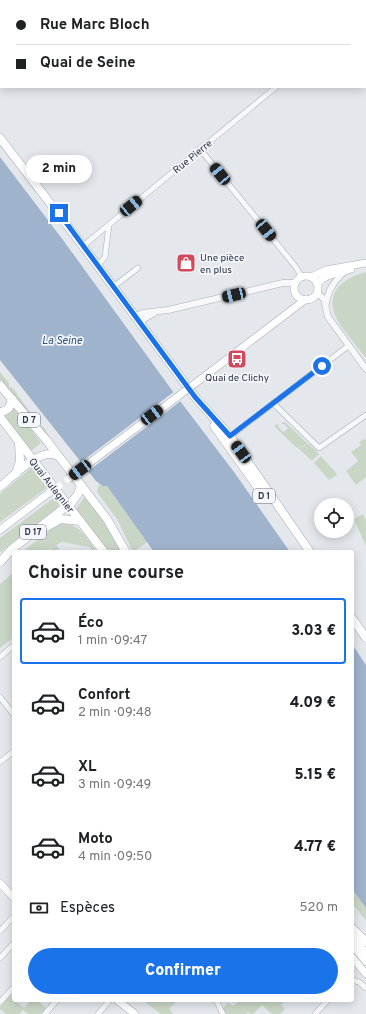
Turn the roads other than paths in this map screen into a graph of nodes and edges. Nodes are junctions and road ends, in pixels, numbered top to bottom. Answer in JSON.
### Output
{"nodes":[{"id":1,"x":275,"y":88,"type":"edge"},
{"id":2,"x":0,"y":138,"type":"edge"},
{"id":3,"x":200,"y":150,"type":"junction"},
{"id":4,"x":109,"y":225,"type":"junction"},
{"id":5,"x":83,"y":246,"type":"junction"},
{"id":6,"x":366,"y":263,"type":"edge"},
{"id":7,"x":97,"y":266,"type":"junction"},
{"id":8,"x":138,"y":268,"type":"dead end"},
{"id":9,"x":345,"y":271,"type":"junction"},
{"id":10,"x":302,"y":277,"type":"junction"},
{"id":11,"x":311,"y":277,"type":"junction"},
{"id":12,"x":296,"y":283,"type":"junction"},
{"id":13,"x":317,"y":284,"type":"junction"},
{"id":14,"x":112,"y":286,"type":"junction"},
{"id":15,"x":317,"y":293,"type":"junction"},
{"id":16,"x":298,"y":296,"type":"junction"},
{"id":17,"x":306,"y":299,"type":"junction"},
{"id":18,"x":325,"y":305,"type":"junction"},
{"id":19,"x":292,"y":309,"type":"junction"},
{"id":20,"x":137,"y":320,"type":"junction"},
{"id":21,"x":348,"y":346,"type":"junction"},
{"id":22,"x":366,"y":369,"type":"edge"},
{"id":23,"x":0,"y":385,"type":"edge"},
{"id":24,"x":12,"y":399,"type":"junction"},
{"id":25,"x":273,"y":403,"type":"junction"},
{"id":26,"x":0,"y":412,"type":"edge"},
{"id":27,"x":366,"y":415,"type":"edge"},
{"id":28,"x":0,"y":417,"type":"edge"},
{"id":29,"x":227,"y":438,"type":"junction"},
{"id":30,"x":19,"y":443,"type":"junction"},
{"id":31,"x":58,"y":456,"type":"junction"},
{"id":32,"x":33,"y":460,"type":"junction"},
{"id":33,"x":16,"y":474,"type":"junction"},
{"id":34,"x":81,"y":486,"type":"junction"},
{"id":35,"x":0,"y":488,"type":"edge"},
{"id":36,"x":68,"y":505,"type":"junction"},
{"id":37,"x":80,"y":521,"type":"junction"},
{"id":38,"x":0,"y":530,"type":"edge"},
{"id":39,"x":19,"y":550,"type":"edge"},
{"id":40,"x":102,"y":550,"type":"edge"},
{"id":41,"x":125,"y":550,"type":"edge"},
{"id":42,"x":302,"y":550,"type":"edge"},
{"id":43,"x":308,"y":550,"type":"edge"},
{"id":44,"x":12,"y":555,"type":"edge"},
{"id":45,"x":0,"y":562,"type":"edge"},
{"id":46,"x":354,"y":621,"type":"edge"},
{"id":47,"x":366,"y":638,"type":"edge"},
{"id":48,"x":12,"y":647,"type":"edge"},
{"id":49,"x":0,"y":656,"type":"edge"},
{"id":50,"x":0,"y":697,"type":"edge"},
{"id":51,"x":12,"y":712,"type":"edge"},
{"id":52,"x":12,"y":753,"type":"edge"},
{"id":53,"x":0,"y":762,"type":"edge"},
{"id":54,"x":1,"y":887,"type":"edge"},
{"id":55,"x":12,"y":896,"type":"edge"},
{"id":56,"x":12,"y":918,"type":"edge"},
{"id":57,"x":354,"y":930,"type":"edge"},
{"id":58,"x":0,"y":931,"type":"edge"},
{"id":59,"x":354,"y":938,"type":"edge"},
{"id":60,"x":366,"y":942,"type":"edge"},
{"id":61,"x":12,"y":944,"type":"edge"},
{"id":62,"x":354,"y":948,"type":"edge"},
{"id":63,"x":366,"y":953,"type":"edge"},
{"id":64,"x":0,"y":958,"type":"edge"},
{"id":65,"x":354,"y":959,"type":"edge"},
{"id":66,"x":365,"y":968,"type":"edge"},
{"id":67,"x":354,"y":981,"type":"edge"},
{"id":68,"x":366,"y":988,"type":"edge"},
{"id":69,"x":12,"y":989,"type":"edge"},
{"id":70,"x":0,"y":1002,"type":"edge"},
{"id":71,"x":55,"y":1002,"type":"edge"},
{"id":72,"x":108,"y":1002,"type":"edge"},
{"id":73,"x":120,"y":1002,"type":"edge"},
{"id":74,"x":217,"y":1002,"type":"edge"},
{"id":75,"x":326,"y":1002,"type":"edge"},
{"id":76,"x":45,"y":1014,"type":"edge"},
{"id":77,"x":98,"y":1014,"type":"edge"},
{"id":78,"x":135,"y":1014,"type":"edge"},
{"id":79,"x":223,"y":1014,"type":"edge"},
{"id":80,"x":315,"y":1014,"type":"edge"}],
"edges":[{"from":1,"to":3,"type":"street","name":"Rue Pierre"},
{"from":2,"to":5,"type":"main road"},
{"from":3,"to":4,"type":"street","name":"Rue Pierre"},
{"from":3,"to":10,"type":"street"},
{"from":4,"to":5,"type":"street","name":"Rue Pierre"},
{"from":4,"to":7,"type":"street"},
{"from":5,"to":7,"type":"main road"},
{"from":6,"to":9,"type":"main road"},
{"from":6,"to":11,"type":"main road"},
{"from":7,"to":14,"type":"main road","number":"D 1"},
{"from":8,"to":14,"type":"street"},
{"from":9,"to":13,"type":"main road"},
{"from":9,"to":18,"type":"street"},
{"from":10,"to":11,"type":"main road"},
{"from":10,"to":12,"type":"main road"},
{"from":11,"to":13,"type":"main road"},
{"from":12,"to":16,"type":"main road"},
{"from":12,"to":20,"type":"street"},
{"from":13,"to":15,"type":"main road"},
{"from":14,"to":20,"type":"main road","number":"D 1"},
{"from":15,"to":17,"type":"main road"},
{"from":15,"to":18,"type":"street"},
{"from":16,"to":17,"type":"main road"},
{"from":16,"to":19,"type":"main road","number":"D 17"},
{"from":17,"to":19,"type":"main road","number":"D 17"},
{"from":18,"to":21,"type":"street"},
{"from":19,"to":38,"type":"main road","number":"D 17","bridge":true},
{"from":20,"to":29,"type":"main road","number":"D 1"},
{"from":21,"to":22,"type":"street"},
{"from":21,"to":25,"type":"street"},
{"from":23,"to":24,"type":"main road","number":"D 7"},
{"from":24,"to":26,"type":"main road"},
{"from":24,"to":31,"type":"main road","number":"D 7"},
{"from":25,"to":27,"type":"street"},
{"from":25,"to":29,"type":"street"},
{"from":28,"to":30,"type":"main road","name":"Quai Aulagnier","number":"D 7"},
{"from":29,"to":42,"type":"main road","number":"D 1"},
{"from":29,"to":43,"type":"main road","number":"D 1"},
{"from":30,"to":32,"type":"main road","name":"Quai Aulagnier","number":"D 7"},
{"from":30,"to":33,"type":"main road"},
{"from":31,"to":32,"type":"main road"},
{"from":31,"to":34,"type":"main road","number":"D 7"},
{"from":32,"to":33,"type":"main road"},
{"from":32,"to":36,"type":"main road","name":"Quai Aulagnier","number":"D 7"},
{"from":33,"to":35,"type":"main road"},
{"from":34,"to":36,"type":"main road"},
{"from":34,"to":41,"type":"main road","number":"D 7"},
{"from":36,"to":37,"type":"main road","name":"Quai Aulagnier","number":"D 7"},
{"from":36,"to":45,"type":"main road","number":"D 17"},
{"from":37,"to":39,"type":"main road","number":"D 17"},
{"from":37,"to":40,"type":"main road","name":"Quai Aulagnier","number":"D 7"},
{"from":44,"to":45,"type":"main road","number":"D 17"},
{"from":46,"to":47,"type":"main road"},
{"from":48,"to":49,"type":"street"},
{"from":50,"to":51,"type":"street"},
{"from":52,"to":53,"type":"street"},
{"from":54,"to":55,"type":"main road"},
{"from":56,"to":58,"type":"street"},
{"from":57,"to":60,"type":"main road"},
{"from":59,"to":63,"type":"main road"},
{"from":61,"to":64,"type":"street"},
{"from":62,"to":66,"type":"main road"},
{"from":65,"to":66,"type":"main road"},
{"from":67,"to":68,"type":"street"},
{"from":69,"to":70,"type":"street"},
{"from":71,"to":76,"type":"street"},
{"from":72,"to":77,"type":"street"},
{"from":73,"to":78,"type":"main road"},
{"from":74,"to":79,"type":"street"},
{"from":75,"to":80,"type":"street"}]}
